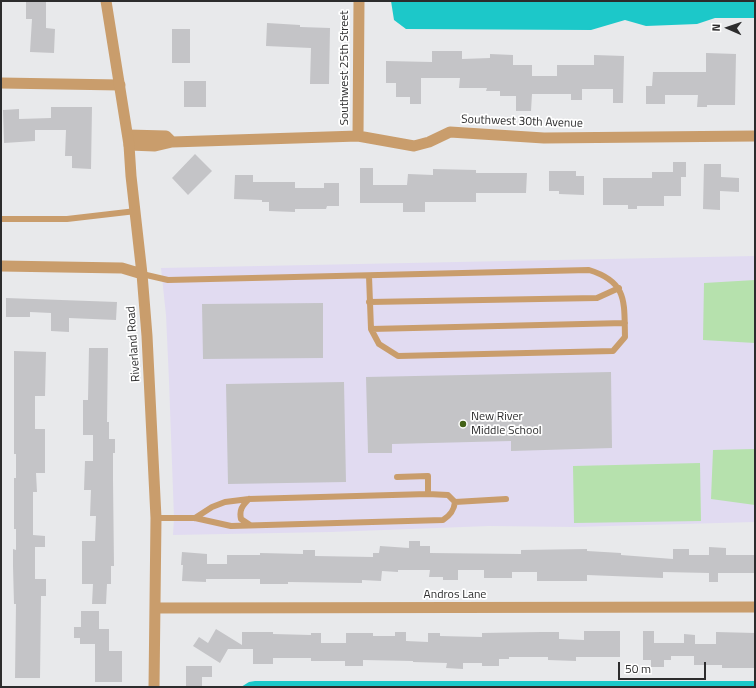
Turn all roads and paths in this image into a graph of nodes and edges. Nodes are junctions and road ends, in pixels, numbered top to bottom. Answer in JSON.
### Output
{"nodes":[{"id":1,"x":106,"y":1,"type":"edge"},
{"id":2,"x":359,"y":1,"type":"edge"},
{"id":3,"x":1,"y":83,"type":"edge"},
{"id":4,"x":120,"y":85,"type":"junction"},
{"id":5,"x":358,"y":136,"type":"junction"},
{"id":6,"x":755,"y":136,"type":"edge"},
{"id":7,"x":129,"y":140,"type":"junction"},
{"id":8,"x":136,"y":211,"type":"junction"},
{"id":9,"x":1,"y":219,"type":"edge"},
{"id":10,"x":1,"y":266,"type":"edge"},
{"id":11,"x":142,"y":274,"type":"junction"},
{"id":12,"x":369,"y":276,"type":"junction"},
{"id":13,"x":619,"y":288,"type":"junction"},
{"id":14,"x":369,"y":302,"type":"junction"},
{"id":15,"x":624,"y":323,"type":"junction"},
{"id":16,"x":371,"y":330,"type":"junction"},
{"id":17,"x":397,"y":477,"type":"dead end"},
{"id":18,"x":428,"y":494,"type":"junction"},
{"id":19,"x":249,"y":499,"type":"junction"},
{"id":20,"x":506,"y":499,"type":"dead end"},
{"id":21,"x":455,"y":502,"type":"junction"},
{"id":22,"x":156,"y":518,"type":"junction"},
{"id":23,"x":195,"y":518,"type":"junction"},
{"id":24,"x":250,"y":525,"type":"junction"},
{"id":25,"x":755,"y":607,"type":"edge"},
{"id":26,"x":156,"y":608,"type":"junction"},
{"id":27,"x":154,"y":687,"type":"edge"}],
"edges":[{"from":1,"to":4,"type":"street","name":"Riverland Road"},
{"from":2,"to":5,"type":"street","name":"Southwest 25th Street"},
{"from":3,"to":4,"type":"street"},
{"from":4,"to":7,"type":"street","name":"Riverland Road"},
{"from":5,"to":6,"type":"street","name":"Southwest 30th Avenue"},
{"from":5,"to":7,"type":"street","name":"Southwest 30th Avenue"},
{"from":7,"to":8,"type":"street","name":"Riverland Road"},
{"from":8,"to":9,"type":"lane"},
{"from":8,"to":11,"type":"street","name":"Riverland Road"},
{"from":10,"to":11,"type":"street"},
{"from":11,"to":12,"type":"lane"},
{"from":11,"to":22,"type":"street","name":"Riverland Road"},
{"from":12,"to":13,"type":"lane"},
{"from":12,"to":14,"type":"lane"},
{"from":13,"to":14,"type":"lane"},
{"from":13,"to":15,"type":"lane"},
{"from":14,"to":16,"type":"lane"},
{"from":15,"to":16,"type":"lane"},
{"from":15,"to":16,"type":"lane"},
{"from":17,"to":18,"type":"lane"},
{"from":18,"to":19,"type":"lane"},
{"from":18,"to":21,"type":"lane"},
{"from":19,"to":23,"type":"lane"},
{"from":19,"to":24,"type":"lane"},
{"from":20,"to":21,"type":"lane"},
{"from":21,"to":24,"type":"lane"},
{"from":22,"to":23,"type":"lane"},
{"from":22,"to":26,"type":"street","name":"Riverland Road"},
{"from":23,"to":24,"type":"lane"},
{"from":25,"to":26,"type":"street","name":"Andros Lane"},
{"from":26,"to":27,"type":"street","name":"Riverland Road"}]}
